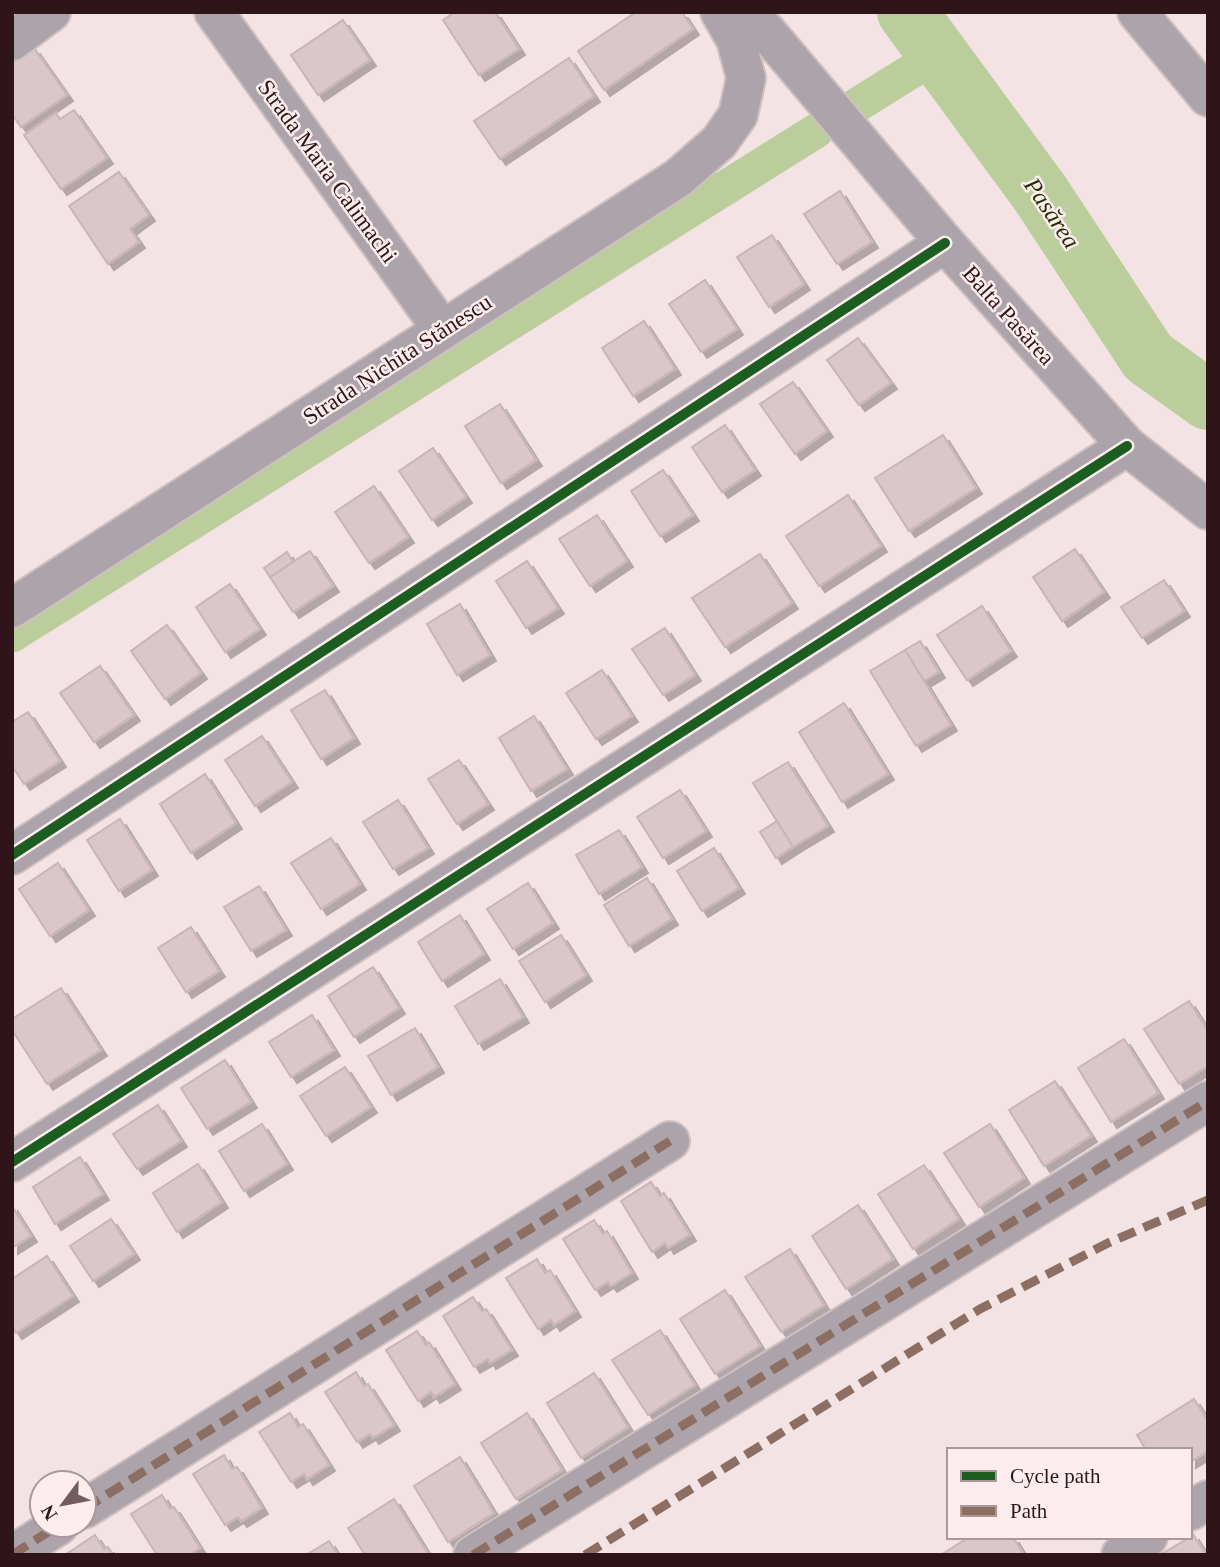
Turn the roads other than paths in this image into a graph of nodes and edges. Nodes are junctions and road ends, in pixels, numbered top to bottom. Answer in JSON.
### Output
{"nodes":[{"id":1,"x":51,"y":12,"type":"edge"},
{"id":2,"x":214,"y":12,"type":"edge"},
{"id":3,"x":720,"y":12,"type":"edge"},
{"id":4,"x":740,"y":12,"type":"edge"},
{"id":5,"x":1137,"y":12,"type":"edge"},
{"id":6,"x":12,"y":41,"type":"edge"},
{"id":7,"x":1208,"y":97,"type":"edge"},
{"id":8,"x":945,"y":243,"type":"junction"},
{"id":9,"x":442,"y":329,"type":"junction"},
{"id":10,"x":1127,"y":446,"type":"junction"},
{"id":11,"x":1208,"y":510,"type":"edge"},
{"id":12,"x":12,"y":608,"type":"edge"},
{"id":13,"x":12,"y":855,"type":"edge"},
{"id":14,"x":1208,"y":1101,"type":"edge"},
{"id":15,"x":670,"y":1142,"type":"dead end"},
{"id":16,"x":12,"y":1162,"type":"edge"},
{"id":17,"x":98,"y":1500,"type":"edge"},
{"id":18,"x":1208,"y":1500,"type":"edge"},
{"id":19,"x":1192,"y":1510,"type":"edge"},
{"id":20,"x":37,"y":1539,"type":"edge"},
{"id":21,"x":1145,"y":1539,"type":"edge"},
{"id":22,"x":12,"y":1555,"type":"edge"},
{"id":23,"x":473,"y":1555,"type":"edge"},
{"id":24,"x":1121,"y":1555,"type":"edge"}],
"edges":[{"from":1,"to":6,"type":"street"},
{"from":2,"to":9,"type":"street","name":"Strada Maria Calimachi"},
{"from":3,"to":9,"type":"street","name":"Strada Nichita Stănescu"},
{"from":4,"to":8,"type":"street","name":"Balta Pasărea"},
{"from":5,"to":7,"type":"street"},
{"from":8,"to":10,"type":"street","name":"Balta Pasărea"},
{"from":8,"to":13,"type":"street"},
{"from":9,"to":12,"type":"street","name":"Strada Nichita Stănescu"},
{"from":10,"to":11,"type":"street","name":"Balta Pasărea"},
{"from":10,"to":16,"type":"street"},
{"from":14,"to":23,"type":"street"},
{"from":15,"to":17,"type":"street"},
{"from":18,"to":19,"type":"street"},
{"from":20,"to":22,"type":"street"},
{"from":21,"to":24,"type":"street"}]}
